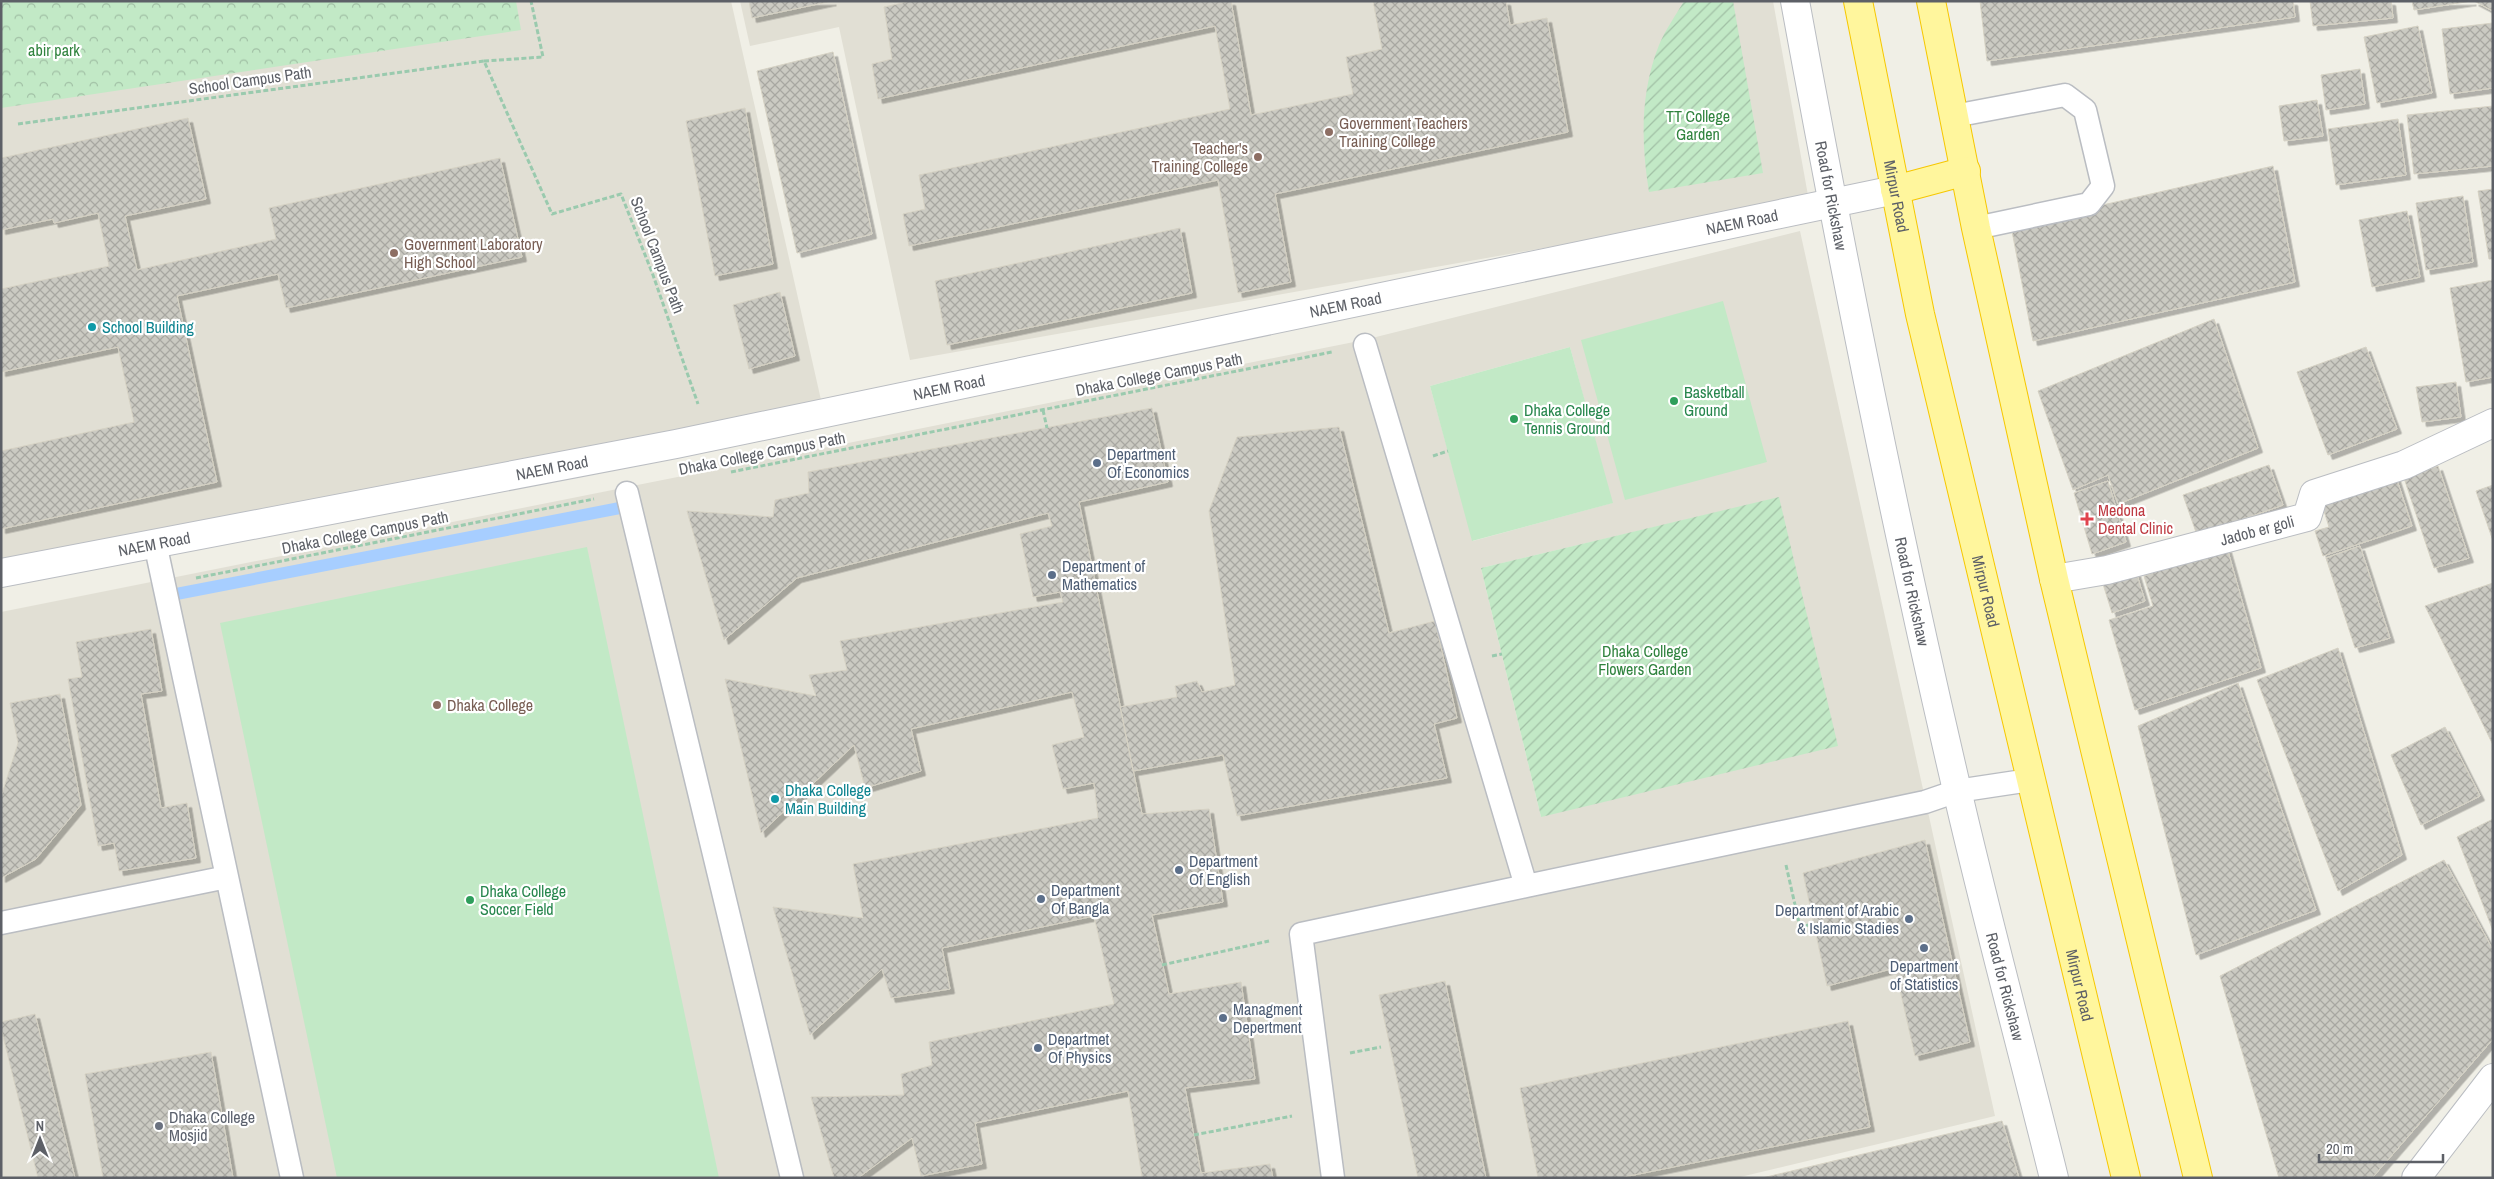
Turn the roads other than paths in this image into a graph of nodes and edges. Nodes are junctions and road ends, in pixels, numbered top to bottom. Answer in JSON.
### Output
{"nodes":[{"id":1,"x":1795,"y":1,"type":"edge"},
{"id":2,"x":1858,"y":1,"type":"edge"},
{"id":3,"x":1931,"y":1,"type":"edge"},
{"id":4,"x":1954,"y":116,"type":"junction"},
{"id":5,"x":1966,"y":171,"type":"junction"},
{"id":6,"x":1895,"y":190,"type":"junction"},
{"id":7,"x":1831,"y":202,"type":"junction"},
{"id":8,"x":1976,"y":228,"type":"junction"},
{"id":9,"x":1365,"y":345,"type":"road end"},
{"id":10,"x":2493,"y":423,"type":"edge"},
{"id":11,"x":627,"y":493,"type":"road end"},
{"id":12,"x":155,"y":543,"type":"junction"},
{"id":13,"x":1,"y":573,"type":"edge"},
{"id":14,"x":2054,"y":579,"type":"junction"},
{"id":15,"x":2030,"y":780,"type":"junction"},
{"id":16,"x":1957,"y":792,"type":"junction"},
{"id":17,"x":227,"y":877,"type":"junction"},
{"id":18,"x":1526,"y":886,"type":"junction"},
{"id":19,"x":1,"y":923,"type":"edge"},
{"id":20,"x":2493,"y":1078,"type":"edge"},
{"id":21,"x":292,"y":1178,"type":"edge"},
{"id":22,"x":792,"y":1178,"type":"edge"},
{"id":23,"x":1333,"y":1178,"type":"edge"},
{"id":24,"x":2054,"y":1178,"type":"edge"},
{"id":25,"x":2126,"y":1178,"type":"edge"},
{"id":26,"x":2198,"y":1178,"type":"edge"},
{"id":27,"x":2416,"y":1178,"type":"edge"}],
"edges":[{"from":1,"to":7,"type":"street","name":"Road for Rickshaw"},
{"from":2,"to":6,"type":"highway","name":"Mirpur Road"},
{"from":3,"to":4,"type":"highway"},
{"from":4,"to":5,"type":"highway"},
{"from":4,"to":8,"type":"lane"},
{"from":5,"to":6,"type":"highway"},
{"from":5,"to":8,"type":"highway"},
{"from":6,"to":7,"type":"street","name":"NAEM Road"},
{"from":6,"to":15,"type":"highway","name":"Mirpur Road"},
{"from":7,"to":12,"type":"street","name":"NAEM Road"},
{"from":7,"to":16,"type":"street","name":"Road for Rickshaw"},
{"from":8,"to":14,"type":"highway"},
{"from":9,"to":18,"type":"lane"},
{"from":10,"to":14,"type":"street","name":"Jadob er goli"},
{"from":11,"to":22,"type":"lane"},
{"from":12,"to":13,"type":"street","name":"NAEM Road"},
{"from":12,"to":17,"type":"lane"},
{"from":14,"to":26,"type":"highway"},
{"from":15,"to":16,"type":"lane"},
{"from":15,"to":25,"type":"highway","name":"Mirpur Road"},
{"from":16,"to":18,"type":"lane"},
{"from":16,"to":24,"type":"street","name":"Road for Rickshaw"},
{"from":17,"to":19,"type":"lane"},
{"from":17,"to":21,"type":"lane"},
{"from":18,"to":23,"type":"lane"},
{"from":20,"to":27,"type":"street"}]}
